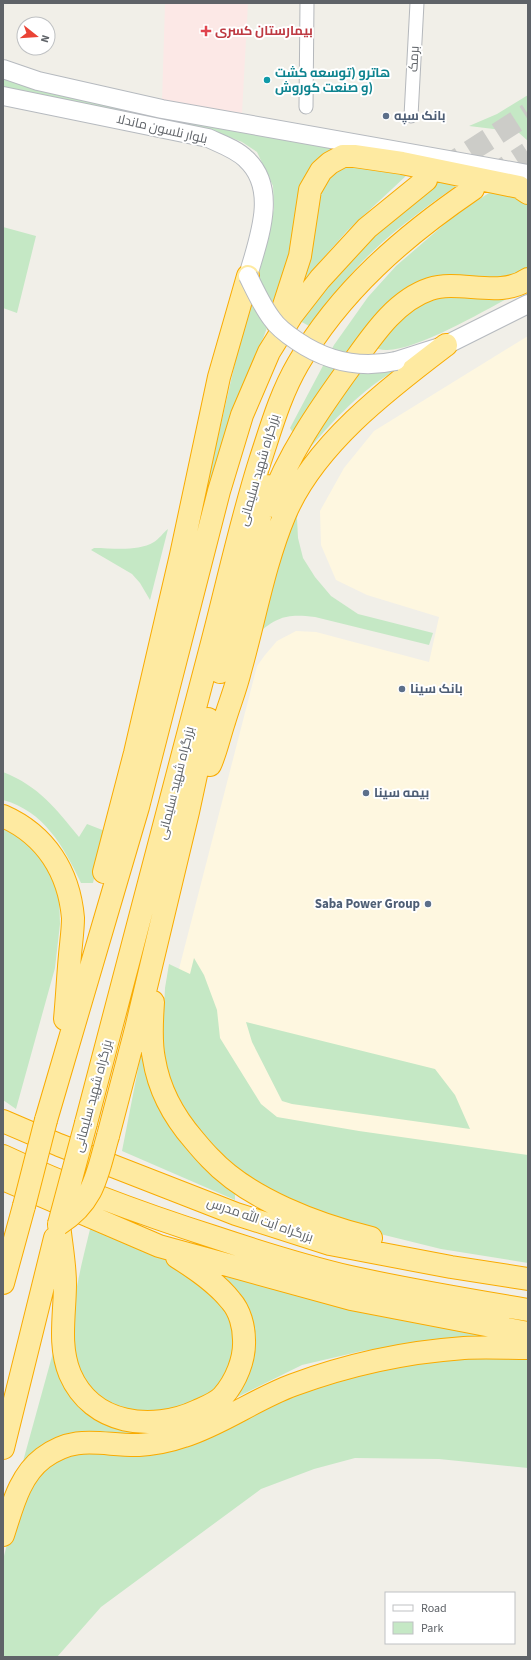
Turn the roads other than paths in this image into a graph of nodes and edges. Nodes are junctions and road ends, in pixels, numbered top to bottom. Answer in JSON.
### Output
{"nodes":[{"id":1,"x":307,"y":3,"type":"edge"},
{"id":2,"x":416,"y":3,"type":"edge"},
{"id":3,"x":3,"y":69,"type":"edge"},
{"id":4,"x":3,"y":96,"type":"edge"},
{"id":5,"x":306,"y":106,"type":"dead end"},
{"id":6,"x":412,"y":116,"type":"dead end"},
{"id":7,"x":528,"y":174,"type":"edge"},
{"id":8,"x":426,"y":180,"type":"tunnel mouth"},
{"id":9,"x":473,"y":189,"type":"tunnel mouth"},
{"id":10,"x":528,"y":193,"type":"edge"},
{"id":11,"x":404,"y":240,"type":"junction"},
{"id":12,"x":248,"y":276,"type":"junction"},
{"id":13,"x":528,"y":279,"type":"edge"},
{"id":14,"x":528,"y":304,"type":"edge"},
{"id":15,"x":446,"y":345,"type":"junction"},
{"id":16,"x":268,"y":352,"type":"junction"},
{"id":17,"x":252,"y":552,"type":"junction"},
{"id":18,"x":188,"y":812,"type":"junction"},
{"id":19,"x":3,"y":816,"type":"edge"},
{"id":20,"x":157,"y":941,"type":"junction"},
{"id":21,"x":65,"y":1019,"type":"junction"},
{"id":22,"x":3,"y":1109,"type":"edge"},
{"id":23,"x":46,"y":1120,"type":"junction"},
{"id":24,"x":3,"y":1121,"type":"edge"},
{"id":25,"x":59,"y":1145,"type":"junction"},
{"id":26,"x":3,"y":1156,"type":"edge"},
{"id":27,"x":3,"y":1179,"type":"edge"},
{"id":28,"x":59,"y":1224,"type":"junction"},
{"id":29,"x":158,"y":1246,"type":"junction"},
{"id":30,"x":451,"y":1267,"type":"junction"},
{"id":31,"x":528,"y":1279,"type":"edge"},
{"id":32,"x":3,"y":1282,"type":"edge"},
{"id":33,"x":528,"y":1310,"type":"edge"},
{"id":34,"x":528,"y":1333,"type":"edge"},
{"id":35,"x":528,"y":1348,"type":"edge"},
{"id":36,"x":3,"y":1448,"type":"edge"},
{"id":37,"x":3,"y":1535,"type":"edge"}],
"edges":[{"from":1,"to":5,"type":"street"},
{"from":2,"to":6,"type":"street","name":"برمک"},
{"from":3,"to":7,"type":"main road","name":"بلوار نلسون ماندلا"},
{"from":4,"to":12,"type":"main road","name":"بلوار نلسون ماندلا"},
{"from":8,"to":16,"type":"highway"},
{"from":9,"to":11,"type":"highway","name":"بزرگراه شهید سلیمانی"},
{"from":10,"to":16,"type":"highway"},
{"from":11,"to":17,"type":"highway"},
{"from":11,"to":28,"type":"highway","name":"بزرگراه شهید سلیمانی","bridge":true},
{"from":12,"to":15,"type":"main road","bridge":true},
{"from":12,"to":21,"type":"highway"},
{"from":13,"to":17,"type":"highway"},
{"from":14,"to":15,"type":"main road"},
{"from":15,"to":18,"type":"highway"},
{"from":16,"to":23,"type":"highway"},
{"from":17,"to":18,"type":"highway"},
{"from":18,"to":20,"type":"highway"},
{"from":19,"to":21,"type":"highway"},
{"from":20,"to":28,"type":"highway","bridge":true},
{"from":20,"to":30,"type":"highway"},
{"from":21,"to":23,"type":"highway"},
{"from":22,"to":25,"type":"highway"},
{"from":23,"to":32,"type":"highway","bridge":true},
{"from":24,"to":25,"type":"highway","name":"بزرگراه آیت الله مدرس"},
{"from":25,"to":30,"type":"highway","name":"بزرگراه آیت الله مدرس"},
{"from":26,"to":33,"type":"highway"},
{"from":27,"to":29,"type":"highway"},
{"from":28,"to":29,"type":"highway"},
{"from":28,"to":36,"type":"highway","name":"بزرگراه شهید سلیمانی"},
{"from":29,"to":34,"type":"highway"},
{"from":30,"to":31,"type":"highway","name":"بزرگراه آیت الله مدرس"},
{"from":35,"to":37,"type":"highway"}]}
